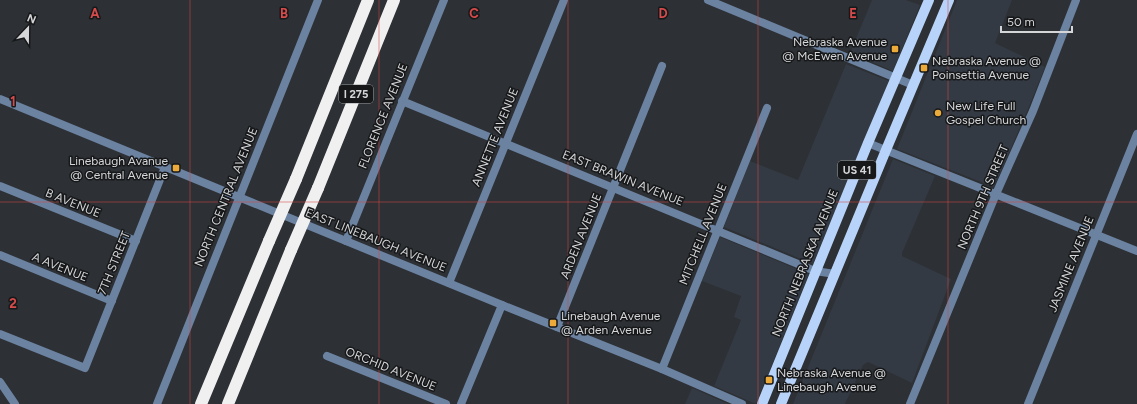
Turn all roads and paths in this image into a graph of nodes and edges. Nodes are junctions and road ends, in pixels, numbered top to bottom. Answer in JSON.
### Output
{"nodes":[{"id":1,"x":318,"y":0,"type":"edge"},
{"id":2,"x":368,"y":0,"type":"edge"},
{"id":3,"x":394,"y":0,"type":"edge"},
{"id":4,"x":444,"y":0,"type":"edge"},
{"id":5,"x":564,"y":0,"type":"edge"},
{"id":6,"x":708,"y":0,"type":"edge"},
{"id":7,"x":929,"y":0,"type":"edge"},
{"id":8,"x":949,"y":0,"type":"edge"},
{"id":9,"x":1076,"y":0,"type":"edge"},
{"id":10,"x":662,"y":66,"type":"dead end"},
{"id":11,"x":895,"y":78,"type":"junction"},
{"id":12,"x":913,"y":85,"type":"junction"},
{"id":13,"x":0,"y":99,"type":"edge"},
{"id":14,"x":402,"y":101,"type":"junction"},
{"id":15,"x":767,"y":108,"type":"dead end"},
{"id":16,"x":1137,"y":134,"type":"edge"},
{"id":17,"x":868,"y":143,"type":"junction"},
{"id":18,"x":506,"y":144,"type":"junction"},
{"id":19,"x":886,"y":150,"type":"junction"},
{"id":20,"x":165,"y":167,"type":"junction"},
{"id":21,"x":0,"y":186,"type":"edge"},
{"id":22,"x":614,"y":188,"type":"junction"},
{"id":23,"x":996,"y":194,"type":"junction"},
{"id":24,"x":239,"y":197,"type":"junction"},
{"id":25,"x":717,"y":230,"type":"junction"},
{"id":26,"x":1096,"y":234,"type":"junction"},
{"id":27,"x":136,"y":241,"type":"junction"},
{"id":28,"x":346,"y":241,"type":"junction"},
{"id":29,"x":1137,"y":251,"type":"edge"},
{"id":30,"x":0,"y":255,"type":"edge"},
{"id":31,"x":815,"y":271,"type":"junction"},
{"id":32,"x":835,"y":274,"type":"junction"},
{"id":33,"x":449,"y":283,"type":"junction"},
{"id":34,"x":112,"y":301,"type":"junction"},
{"id":35,"x":502,"y":305,"type":"junction"},
{"id":36,"x":557,"y":327,"type":"junction"},
{"id":37,"x":0,"y":334,"type":"edge"},
{"id":38,"x":327,"y":356,"type":"dead end"},
{"id":39,"x":662,"y":369,"type":"junction"},
{"id":40,"x":0,"y":382,"type":"edge"},
{"id":41,"x":15,"y":404,"type":"edge"},
{"id":42,"x":157,"y":404,"type":"edge"},
{"id":43,"x":201,"y":404,"type":"edge"},
{"id":44,"x":228,"y":404,"type":"edge"},
{"id":45,"x":446,"y":404,"type":"edge"},
{"id":46,"x":461,"y":404,"type":"edge"},
{"id":47,"x":742,"y":404,"type":"edge"},
{"id":48,"x":762,"y":404,"type":"edge"},
{"id":49,"x":781,"y":404,"type":"edge"},
{"id":50,"x":910,"y":404,"type":"edge"},
{"id":51,"x":1028,"y":404,"type":"edge"}],
"edges":[{"from":1,"to":24,"type":"street","name":"NORTH CENTRAL AVENUE"},
{"from":2,"to":43,"type":"highway","number":"I 275","bridge":true},
{"from":3,"to":44,"type":"highway","number":"I 275","bridge":true},
{"from":4,"to":14,"type":"street","name":"FLORENCE AVENUE"},
{"from":5,"to":18,"type":"street","name":"ANNETTE AVENUE"},
{"from":6,"to":11,"type":"street"},
{"from":7,"to":11,"type":"main road","name":"NORTH NEBRASKA AVENUE","number":"US 41"},
{"from":8,"to":12,"type":"main road","number":"US 41"},
{"from":9,"to":23,"type":"street","name":"NORTH 9TH STREET"},
{"from":10,"to":22,"type":"street","name":"ARDEN AVENUE"},
{"from":11,"to":12,"type":"street"},
{"from":11,"to":17,"type":"main road","name":"NORTH NEBRASKA AVENUE","number":"US 41"},
{"from":12,"to":19,"type":"main road","number":"US 41"},
{"from":13,"to":20,"type":"street","name":"EAST LINEBAUGH AVENUE"},
{"from":14,"to":18,"type":"street","name":"EAST BRAWIN AVENUE"},
{"from":14,"to":28,"type":"street","name":"FLORENCE AVENUE"},
{"from":15,"to":25,"type":"street","name":"MITCHELL AVENUE"},
{"from":16,"to":26,"type":"street","name":"JASMINE AVENUE"},
{"from":17,"to":19,"type":"street"},
{"from":17,"to":31,"type":"main road","name":"NORTH NEBRASKA AVENUE","number":"US 41"},
{"from":18,"to":22,"type":"street","name":"EAST BRAWIN AVENUE"},
{"from":18,"to":33,"type":"street","name":"ANNETTE AVENUE"},
{"from":19,"to":23,"type":"street"},
{"from":19,"to":32,"type":"main road","number":"US 41"},
{"from":20,"to":24,"type":"street","name":"EAST LINEBAUGH AVENUE"},
{"from":20,"to":27,"type":"street","name":"7TH STREET"},
{"from":21,"to":27,"type":"street","name":"B AVENUE"},
{"from":22,"to":25,"type":"street","name":"EAST BRAWIN AVENUE"},
{"from":22,"to":36,"type":"street","name":"ARDEN AVENUE"},
{"from":23,"to":26,"type":"street"},
{"from":23,"to":50,"type":"street","name":"NORTH 9TH STREET"},
{"from":24,"to":28,"type":"street","name":"EAST LINEBAUGH AVENUE"},
{"from":24,"to":42,"type":"street","name":"NORTH CENTRAL AVENUE"},
{"from":25,"to":31,"type":"street","name":"EAST BRAWIN AVENUE"},
{"from":25,"to":39,"type":"street","name":"MITCHELL AVENUE"},
{"from":26,"to":29,"type":"street"},
{"from":26,"to":51,"type":"street","name":"JASMINE AVENUE"},
{"from":27,"to":34,"type":"street","name":"7TH STREET"},
{"from":28,"to":33,"type":"street","name":"EAST LINEBAUGH AVENUE"},
{"from":30,"to":34,"type":"street","name":"A AVENUE"},
{"from":31,"to":32,"type":"street","name":"EAST BRAWIN AVENUE"},
{"from":31,"to":48,"type":"main road","name":"NORTH NEBRASKA AVENUE","number":"US 41"},
{"from":32,"to":49,"type":"main road","number":"US 41"},
{"from":33,"to":35,"type":"street","name":"EAST LINEBAUGH AVENUE"},
{"from":34,"to":37,"type":"street","name":"7TH STREET"},
{"from":35,"to":36,"type":"street","name":"EAST LINEBAUGH AVENUE"},
{"from":35,"to":46,"type":"street"},
{"from":36,"to":39,"type":"street","name":"EAST LINEBAUGH AVENUE"},
{"from":38,"to":45,"type":"street","name":"ORCHID AVENUE"},
{"from":39,"to":47,"type":"street","name":"EAST LINEBAUGH AVENUE"},
{"from":40,"to":41,"type":"street"}]}
